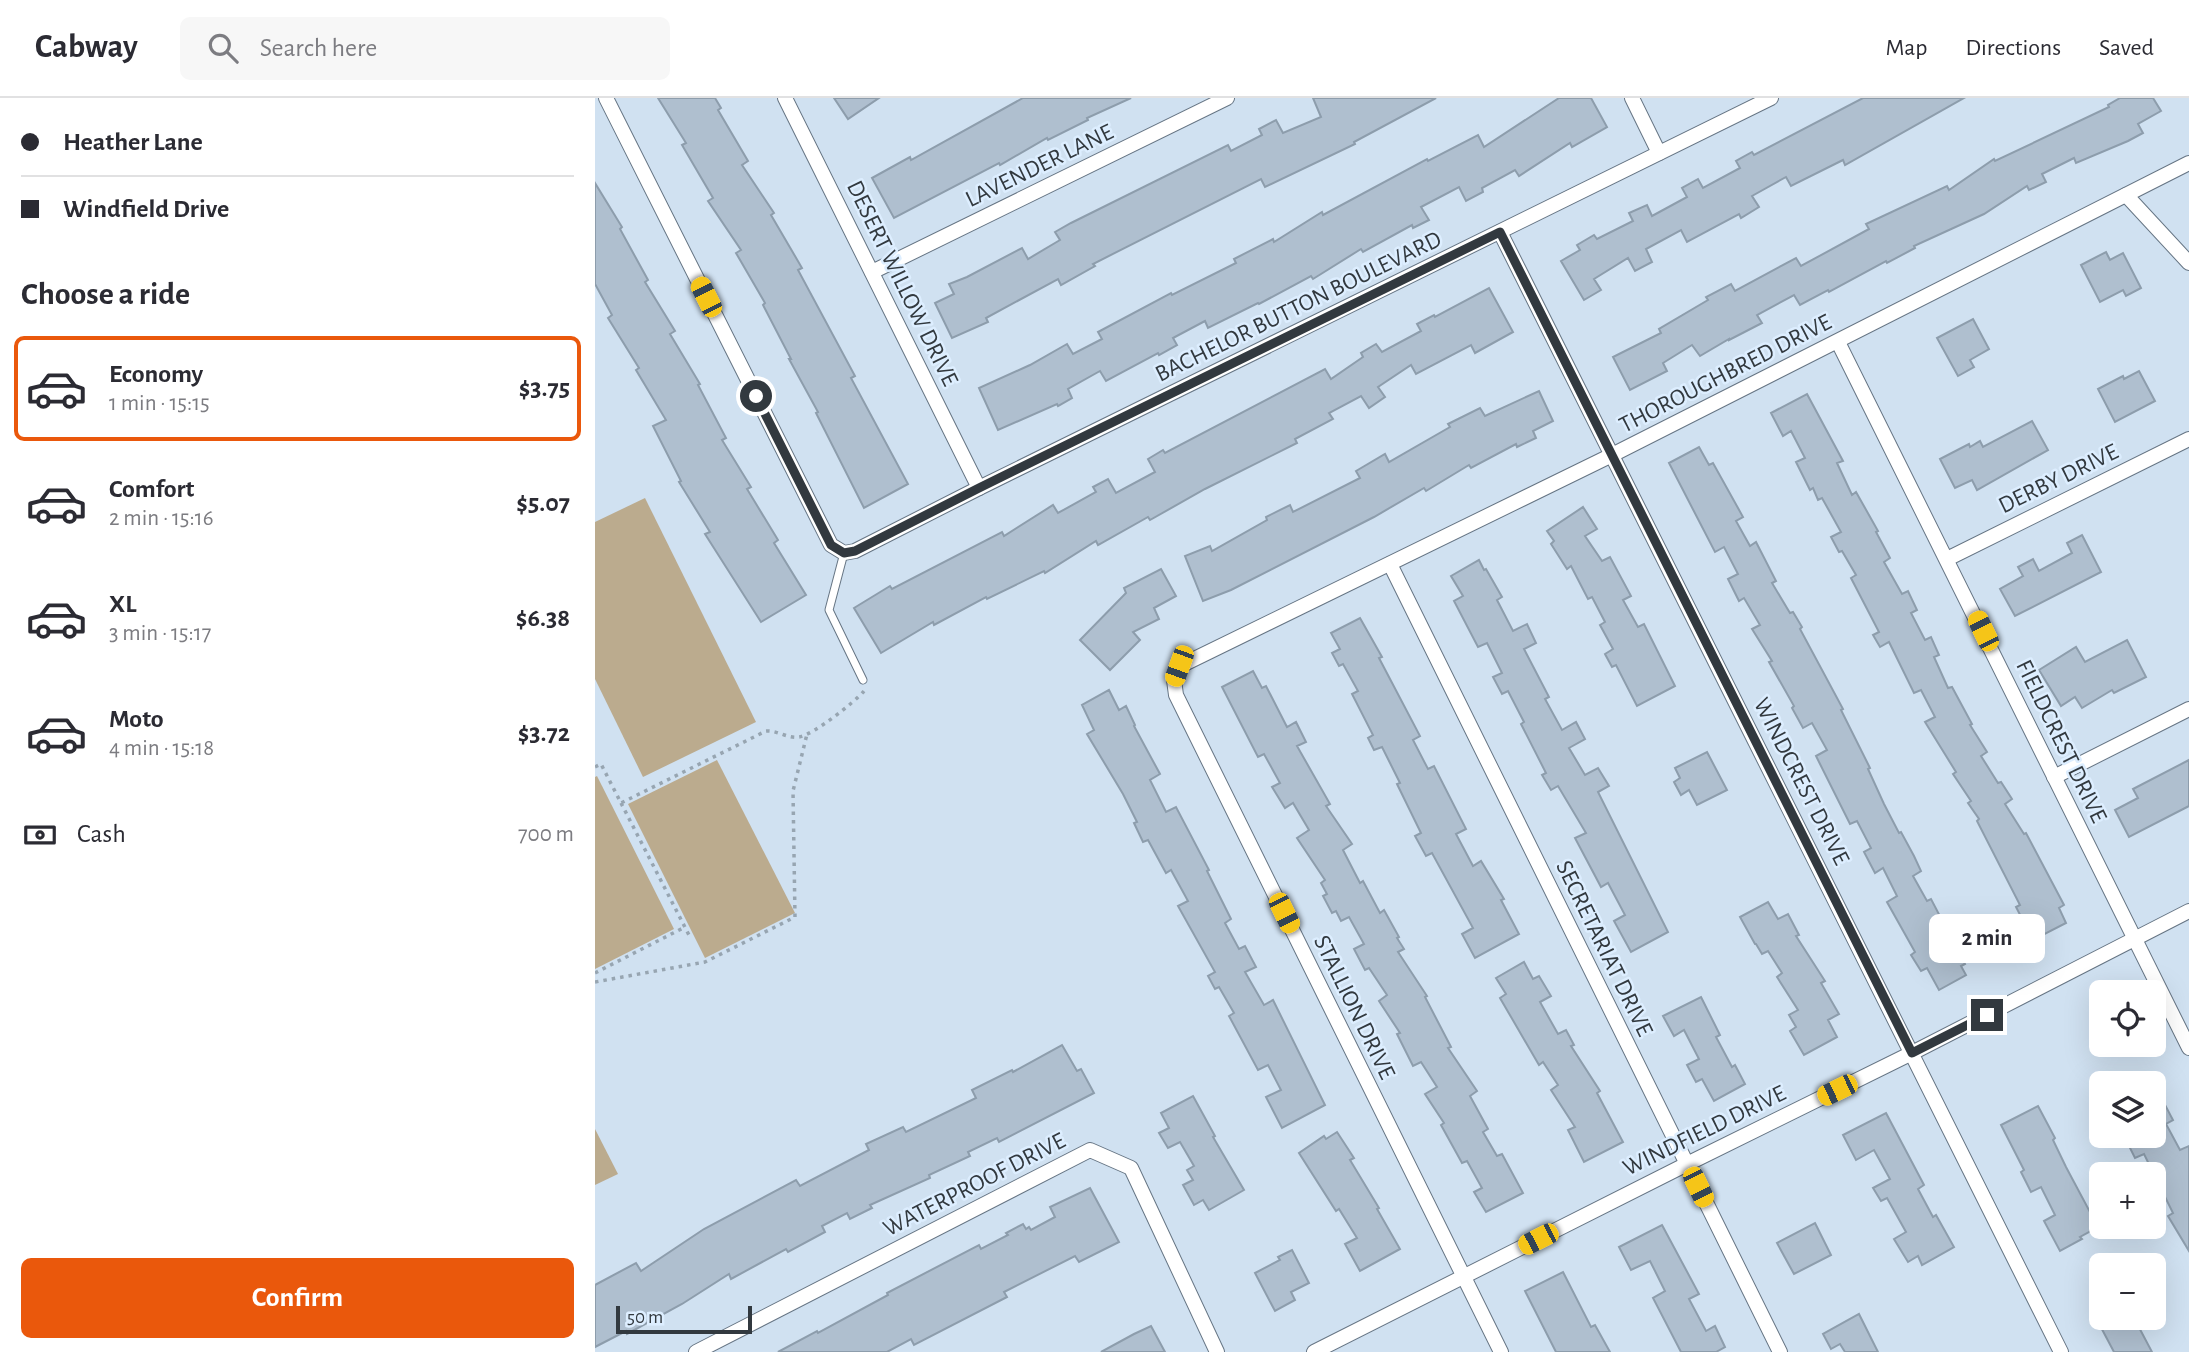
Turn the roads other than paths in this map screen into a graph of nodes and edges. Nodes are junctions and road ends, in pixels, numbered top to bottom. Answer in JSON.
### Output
{"nodes":[{"id":1,"x":606,"y":98,"type":"edge"},
{"id":2,"x":785,"y":98,"type":"edge"},
{"id":3,"x":1227,"y":98,"type":"edge"},
{"id":4,"x":1632,"y":98,"type":"edge"},
{"id":5,"x":1771,"y":98,"type":"edge"},
{"id":6,"x":1659,"y":153,"type":"junction"},
{"id":7,"x":2189,"y":163,"type":"edge"},
{"id":8,"x":2126,"y":195,"type":"junction"},
{"id":9,"x":1500,"y":232,"type":"junction"},
{"id":10,"x":2189,"y":263,"type":"edge"},
{"id":11,"x":872,"y":272,"type":"junction"},
{"id":12,"x":1838,"y":342,"type":"junction"},
{"id":13,"x":2189,"y":439,"type":"edge"},
{"id":14,"x":1612,"y":455,"type":"junction"},
{"id":15,"x":979,"y":488,"type":"junction"},
{"id":16,"x":844,"y":553,"type":"junction"},
{"id":17,"x":1947,"y":559,"type":"junction"},
{"id":18,"x":1390,"y":564,"type":"junction"},
{"id":19,"x":863,"y":680,"type":"road end"},
{"id":20,"x":1174,"y":680,"type":"joint"},
{"id":21,"x":2189,"y":709,"type":"edge"},
{"id":22,"x":2053,"y":777,"type":"junction"},
{"id":23,"x":2189,"y":911,"type":"edge"},
{"id":24,"x":2135,"y":939,"type":"junction"},
{"id":25,"x":2189,"y":1048,"type":"edge"},
{"id":26,"x":1912,"y":1053,"type":"junction"},
{"id":27,"x":1687,"y":1164,"type":"junction"},
{"id":28,"x":1464,"y":1277,"type":"junction"},
{"id":29,"x":696,"y":1352,"type":"edge"},
{"id":30,"x":1217,"y":1352,"type":"edge"},
{"id":31,"x":1314,"y":1352,"type":"edge"},
{"id":32,"x":1501,"y":1352,"type":"edge"},
{"id":33,"x":1780,"y":1352,"type":"edge"},
{"id":34,"x":2061,"y":1352,"type":"edge"}],
"edges":[{"from":1,"to":16,"type":"street"},
{"from":2,"to":11,"type":"street","name":"DESERT WILLOW DRIVE"},
{"from":3,"to":11,"type":"street","name":"LAVENDER LANE"},
{"from":4,"to":6,"type":"street"},
{"from":5,"to":6,"type":"street","name":"BACHELOR BUTTON BOULEVARD"},
{"from":6,"to":9,"type":"street","name":"BACHELOR BUTTON BOULEVARD"},
{"from":7,"to":8,"type":"street","name":"THOROUGHBRED DRIVE"},
{"from":8,"to":10,"type":"street"},
{"from":8,"to":12,"type":"street","name":"THOROUGHBRED DRIVE"},
{"from":9,"to":14,"type":"street","name":"WINDCREST DRIVE"},
{"from":9,"to":15,"type":"street","name":"BACHELOR BUTTON BOULEVARD"},
{"from":11,"to":15,"type":"street","name":"DESERT WILLOW DRIVE"},
{"from":12,"to":14,"type":"street","name":"THOROUGHBRED DRIVE"},
{"from":12,"to":17,"type":"street","name":"FIELDCREST DRIVE"},
{"from":13,"to":17,"type":"street","name":"DERBY DRIVE"},
{"from":14,"to":18,"type":"street","name":"THOROUGHBRED DRIVE"},
{"from":14,"to":26,"type":"street","name":"WINDCREST DRIVE"},
{"from":15,"to":16,"type":"street","name":"BACHELOR BUTTON BOULEVARD"},
{"from":16,"to":19,"type":"lane"},
{"from":17,"to":22,"type":"street","name":"FIELDCREST DRIVE"},
{"from":18,"to":20,"type":"street","name":"THOROUGHBRED DRIVE"},
{"from":18,"to":27,"type":"street","name":"SECRETARIAT DRIVE"},
{"from":20,"to":28,"type":"street","name":"STALLION DRIVE"},
{"from":21,"to":22,"type":"street"},
{"from":22,"to":24,"type":"street","name":"FIELDCREST DRIVE"},
{"from":23,"to":24,"type":"street","name":"WINDFIELD DRIVE"},
{"from":24,"to":25,"type":"street","name":"FIELDCREST DRIVE"},
{"from":24,"to":26,"type":"street","name":"WINDFIELD DRIVE"},
{"from":26,"to":27,"type":"street","name":"WINDFIELD DRIVE"},
{"from":26,"to":34,"type":"street","name":"WINDCREST DRIVE"},
{"from":27,"to":28,"type":"street","name":"WINDFIELD DRIVE"},
{"from":27,"to":33,"type":"street","name":"SECRETARIAT DRIVE"},
{"from":28,"to":31,"type":"street","name":"WINDFIELD DRIVE"},
{"from":28,"to":32,"type":"street","name":"STALLION DRIVE"},
{"from":29,"to":30,"type":"street","name":"WATERPROOF DRIVE"}]}
